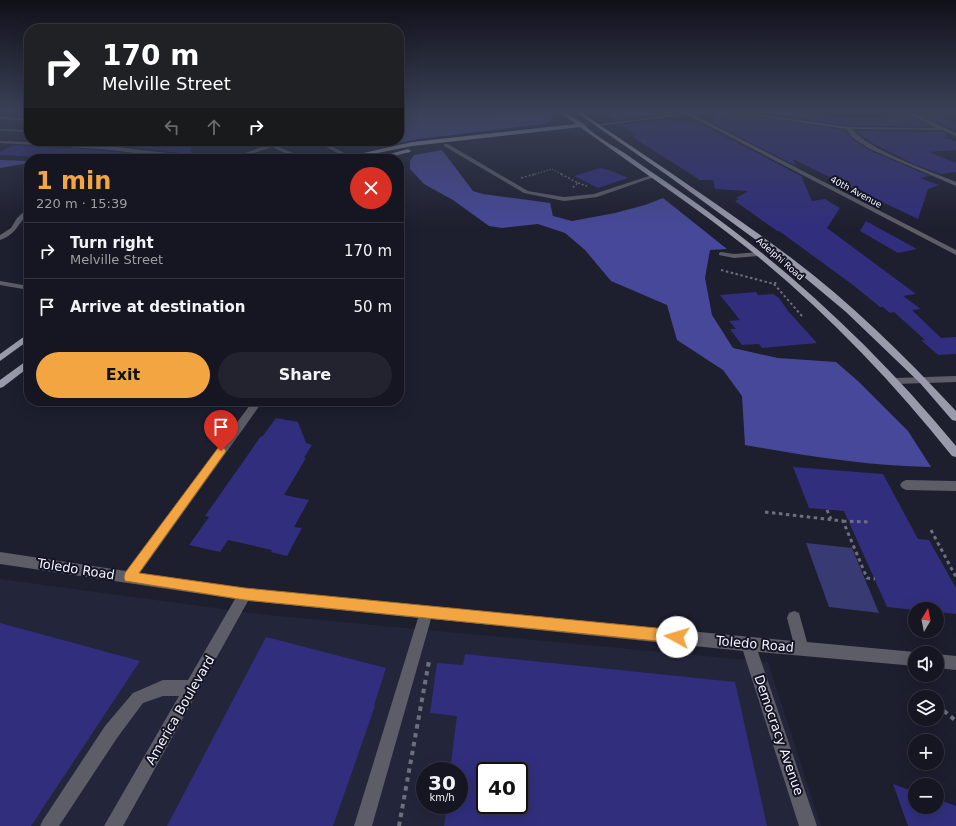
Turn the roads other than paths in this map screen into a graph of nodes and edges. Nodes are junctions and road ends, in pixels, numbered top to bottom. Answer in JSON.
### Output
{"nodes":[{"id":1,"x":130,"y":151,"type":"edge"},
{"id":2,"x":258,"y":151,"type":"edge"},
{"id":3,"x":383,"y":151,"type":"edge"},
{"id":4,"x":417,"y":151,"type":"edge"},
{"id":5,"x":455,"y":151,"type":"edge"},
{"id":6,"x":617,"y":151,"type":"edge"},
{"id":7,"x":633,"y":151,"type":"edge"},
{"id":8,"x":759,"y":151,"type":"edge"},
{"id":9,"x":878,"y":151,"type":"edge"},
{"id":10,"x":159,"y":154,"type":"edge"},
{"id":11,"x":247,"y":154,"type":"edge"},
{"id":12,"x":368,"y":154,"type":"edge"},
{"id":13,"x":400,"y":154,"type":"edge"},
{"id":14,"x":654,"y":176,"type":"junction"},
{"id":15,"x":956,"y":184,"type":"edge"},
{"id":16,"x":24,"y":214,"type":"edge"},
{"id":17,"x":24,"y":218,"type":"edge"},
{"id":18,"x":19,"y":219,"type":"junction"},
{"id":19,"x":0,"y":238,"type":"edge"},
{"id":20,"x":956,"y":253,"type":"edge"},
{"id":21,"x":721,"y":254,"type":"dead end"},
{"id":22,"x":760,"y":254,"type":"junction"},
{"id":23,"x":1,"y":284,"type":"edge"},
{"id":24,"x":24,"y":287,"type":"edge"},
{"id":25,"x":24,"y":340,"type":"edge"},
{"id":26,"x":0,"y":358,"type":"edge"},
{"id":27,"x":24,"y":366,"type":"edge"},
{"id":28,"x":956,"y":379,"type":"edge"},
{"id":29,"x":896,"y":381,"type":"junction"},
{"id":30,"x":923,"y":381,"type":"junction"},
{"id":31,"x":0,"y":384,"type":"edge"},
{"id":32,"x":254,"y":406,"type":"edge"},
{"id":33,"x":956,"y":417,"type":"edge"},
{"id":34,"x":956,"y":453,"type":"edge"},
{"id":35,"x":906,"y":485,"type":"dead end"},
{"id":36,"x":956,"y":486,"type":"edge"},
{"id":37,"x":0,"y":558,"type":"edge"},
{"id":38,"x":130,"y":577,"type":"junction"},
{"id":39,"x":245,"y":594,"type":"junction"},
{"id":40,"x":427,"y":611,"type":"junction"},
{"id":41,"x":794,"y":618,"type":"dead end"},
{"id":42,"x":748,"y":644,"type":"junction"},
{"id":43,"x":802,"y":649,"type":"junction"},
{"id":44,"x":908,"y":658,"type":"edge"},
{"id":45,"x":944,"y":663,"type":"edge"},
{"id":46,"x":956,"y":664,"type":"edge"},
{"id":47,"x":192,"y":688,"type":"junction"},
{"id":48,"x":49,"y":826,"type":"edge"},
{"id":49,"x":113,"y":826,"type":"edge"},
{"id":50,"x":363,"y":826,"type":"edge"},
{"id":51,"x":808,"y":826,"type":"edge"}],
"edges":[{"from":1,"to":10,"type":"street"},
{"from":2,"to":11,"type":"street"},
{"from":3,"to":12,"type":"main road"},
{"from":4,"to":13,"type":"main road"},
{"from":5,"to":14,"type":"street"},
{"from":6,"to":14,"type":"main road","name":"Adelphi Road"},
{"from":7,"to":30,"type":"main road","name":"Adelphi Road"},
{"from":8,"to":20,"type":"street","name":"40th Avenue"},
{"from":9,"to":15,"type":"street"},
{"from":14,"to":22,"type":"main road","name":"Adelphi Road"},
{"from":16,"to":18,"type":"street"},
{"from":17,"to":18,"type":"street"},
{"from":18,"to":19,"type":"street"},
{"from":21,"to":22,"type":"street"},
{"from":22,"to":29,"type":"main road","name":"Adelphi Road"},
{"from":23,"to":24,"type":"street"},
{"from":25,"to":26,"type":"main road"},
{"from":27,"to":31,"type":"main road"},
{"from":28,"to":30,"type":"street"},
{"from":29,"to":30,"type":"street"},
{"from":29,"to":34,"type":"main road","name":"Adelphi Road"},
{"from":30,"to":33,"type":"main road","name":"Adelphi Road"},
{"from":32,"to":38,"type":"street"},
{"from":35,"to":36,"type":"street"},
{"from":37,"to":38,"type":"street","name":"Toledo Road"},
{"from":38,"to":39,"type":"street","name":"Toledo Road"},
{"from":39,"to":40,"type":"street","name":"Toledo Road"},
{"from":39,"to":47,"type":"street","name":"America Boulevard"},
{"from":40,"to":42,"type":"street","name":"Toledo Road"},
{"from":40,"to":50,"type":"street"},
{"from":41,"to":43,"type":"street"},
{"from":42,"to":43,"type":"street","name":"Toledo Road"},
{"from":42,"to":51,"type":"street","name":"Democracy Avenue"},
{"from":43,"to":44,"type":"street","name":"Toledo Road"},
{"from":45,"to":46,"type":"street"},
{"from":47,"to":48,"type":"street"},
{"from":47,"to":49,"type":"street","name":"America Boulevard"}]}
